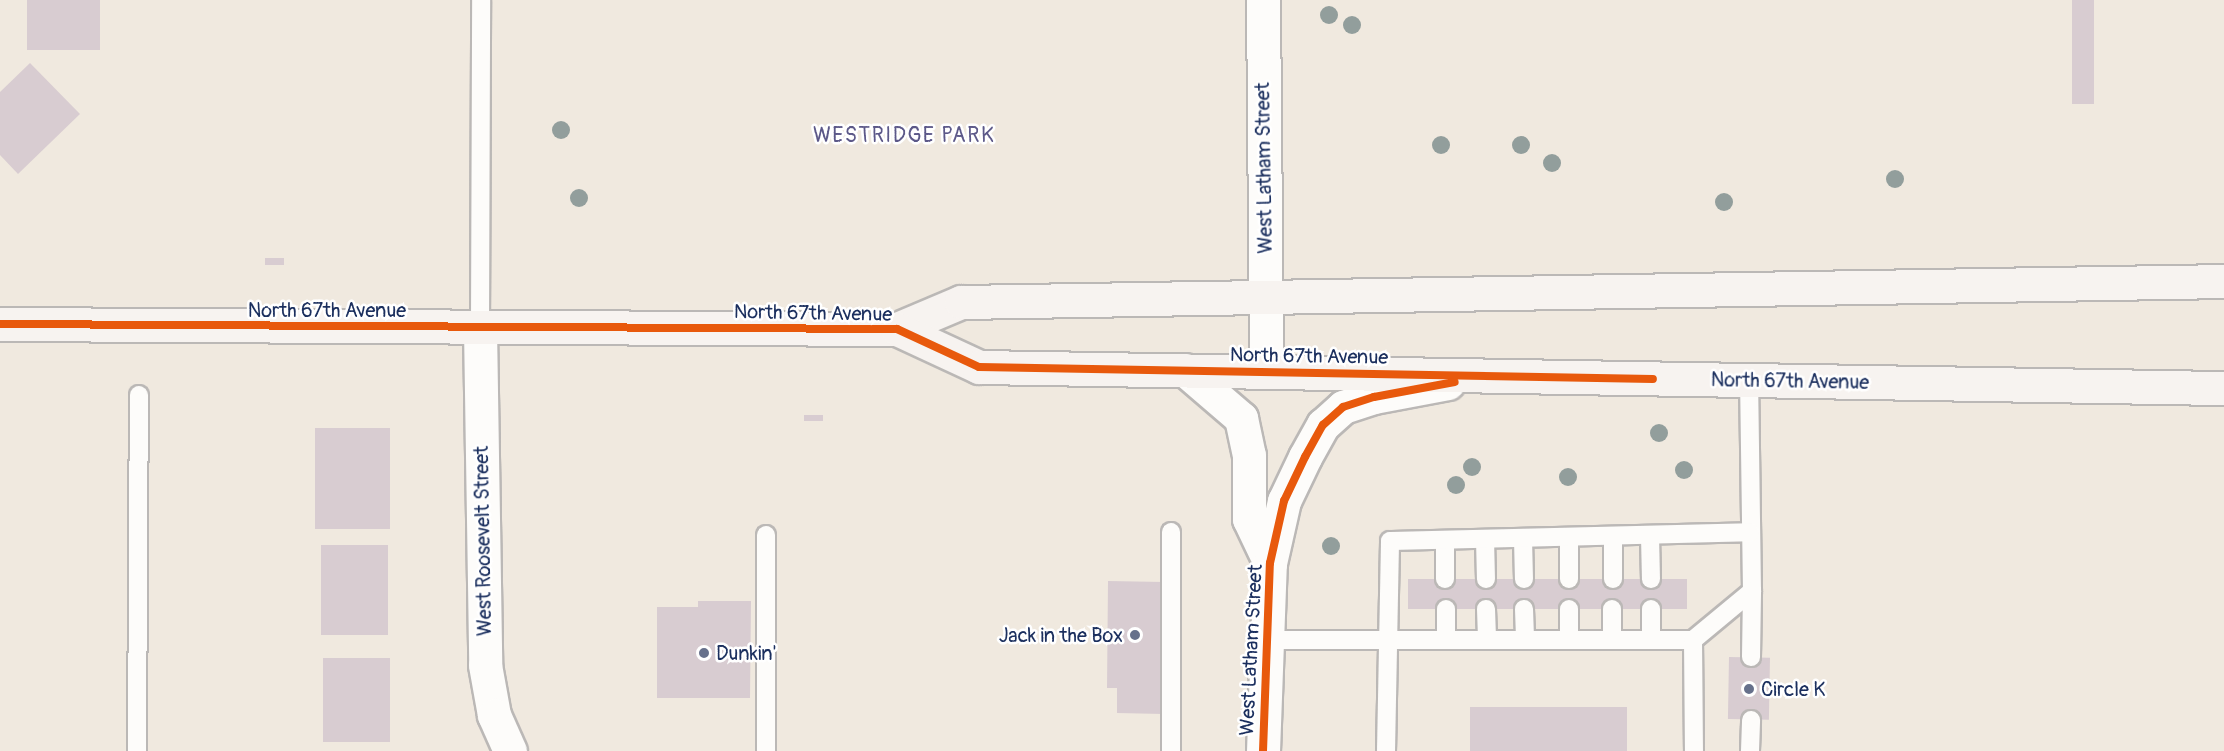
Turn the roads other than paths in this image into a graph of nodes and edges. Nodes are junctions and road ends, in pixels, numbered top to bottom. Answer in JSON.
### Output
{"nodes":[{"id":1,"x":481,"y":0,"type":"edge"},
{"id":2,"x":1263,"y":0,"type":"edge"},
{"id":3,"x":2224,"y":281,"type":"edge"},
{"id":4,"x":1266,"y":299,"type":"junction"},
{"id":5,"x":0,"y":324,"type":"edge"},
{"id":6,"x":480,"y":328,"type":"junction"},
{"id":7,"x":897,"y":329,"type":"junction"},
{"id":8,"x":1185,"y":370,"type":"junction"},
{"id":9,"x":1266,"y":372,"type":"junction"},
{"id":10,"x":1500,"y":375,"type":"junction"},
{"id":11,"x":1749,"y":380,"type":"junction"},
{"id":12,"x":2224,"y":388,"type":"edge"},
{"id":13,"x":139,"y":395,"type":"dead end"},
{"id":14,"x":1171,"y":532,"type":"dead end"},
{"id":15,"x":1750,"y":532,"type":"junction"},
{"id":16,"x":766,"y":535,"type":"dead end"},
{"id":17,"x":1650,"y":536,"type":"junction"},
{"id":18,"x":1613,"y":537,"type":"junction"},
{"id":19,"x":1569,"y":538,"type":"junction"},
{"id":20,"x":1485,"y":539,"type":"junction"},
{"id":21,"x":1523,"y":539,"type":"junction"},
{"id":22,"x":1445,"y":540,"type":"junction"},
{"id":23,"x":1270,"y":563,"type":"junction"},
{"id":24,"x":1445,"y":579,"type":"dead end"},
{"id":25,"x":1486,"y":579,"type":"dead end"},
{"id":26,"x":1524,"y":579,"type":"dead end"},
{"id":27,"x":1569,"y":579,"type":"dead end"},
{"id":28,"x":1613,"y":579,"type":"dead end"},
{"id":29,"x":1651,"y":579,"type":"dead end"},
{"id":30,"x":1752,"y":591,"type":"junction"},
{"id":31,"x":1446,"y":609,"type":"dead end"},
{"id":32,"x":1486,"y":609,"type":"dead end"},
{"id":33,"x":1524,"y":609,"type":"dead end"},
{"id":34,"x":1569,"y":609,"type":"dead end"},
{"id":35,"x":1612,"y":609,"type":"dead end"},
{"id":36,"x":1652,"y":609,"type":"dead end"},
{"id":37,"x":1267,"y":640,"type":"junction"},
{"id":38,"x":1386,"y":640,"type":"junction"},
{"id":39,"x":1446,"y":640,"type":"junction"},
{"id":40,"x":1487,"y":640,"type":"junction"},
{"id":41,"x":1525,"y":640,"type":"junction"},
{"id":42,"x":1569,"y":640,"type":"junction"},
{"id":43,"x":1612,"y":640,"type":"junction"},
{"id":44,"x":1652,"y":640,"type":"junction"},
{"id":45,"x":1693,"y":640,"type":"junction"},
{"id":46,"x":1751,"y":657,"type":"dead end"},
{"id":47,"x":1751,"y":720,"type":"dead end"},
{"id":48,"x":137,"y":751,"type":"edge"},
{"id":49,"x":510,"y":751,"type":"edge"},
{"id":50,"x":766,"y":751,"type":"edge"},
{"id":51,"x":1171,"y":751,"type":"edge"},
{"id":52,"x":1263,"y":751,"type":"edge"},
{"id":53,"x":1386,"y":751,"type":"edge"},
{"id":54,"x":1694,"y":751,"type":"edge"},
{"id":55,"x":1750,"y":751,"type":"edge"}],
"edges":[{"from":1,"to":6,"type":"lane"},
{"from":2,"to":4,"type":"street","name":"West Latham Street"},
{"from":3,"to":4,"type":"main road","name":"North 67th Avenue"},
{"from":4,"to":7,"type":"main road","name":"North 67th Avenue"},
{"from":4,"to":9,"type":"street","name":"West Latham Street"},
{"from":5,"to":6,"type":"main road","name":"North 67th Avenue"},
{"from":6,"to":7,"type":"main road","name":"North 67th Avenue"},
{"from":6,"to":49,"type":"street","name":"West Roosevelt Street"},
{"from":7,"to":8,"type":"main road","name":"North 67th Avenue"},
{"from":8,"to":9,"type":"main road","name":"North 67th Avenue"},
{"from":8,"to":23,"type":"street","name":"West Latham Street"},
{"from":9,"to":10,"type":"main road","name":"North 67th Avenue"},
{"from":10,"to":11,"type":"main road","name":"North 67th Avenue"},
{"from":10,"to":23,"type":"street","name":"West Latham Street"},
{"from":11,"to":12,"type":"main road","name":"North 67th Avenue"},
{"from":11,"to":15,"type":"lane"},
{"from":13,"to":48,"type":"lane"},
{"from":14,"to":51,"type":"lane"},
{"from":15,"to":17,"type":"lane"},
{"from":15,"to":30,"type":"lane"},
{"from":16,"to":50,"type":"lane"},
{"from":17,"to":18,"type":"lane"},
{"from":17,"to":29,"type":"lane"},
{"from":18,"to":19,"type":"lane"},
{"from":18,"to":28,"type":"lane"},
{"from":19,"to":21,"type":"lane"},
{"from":19,"to":27,"type":"lane"},
{"from":20,"to":21,"type":"lane"},
{"from":20,"to":22,"type":"lane"},
{"from":20,"to":25,"type":"lane"},
{"from":21,"to":26,"type":"lane"},
{"from":22,"to":24,"type":"lane"},
{"from":22,"to":38,"type":"lane"},
{"from":23,"to":37,"type":"street","name":"West Latham Street"},
{"from":30,"to":45,"type":"lane"},
{"from":30,"to":46,"type":"lane"},
{"from":31,"to":39,"type":"lane"},
{"from":32,"to":40,"type":"lane"},
{"from":33,"to":41,"type":"lane"},
{"from":34,"to":42,"type":"lane"},
{"from":35,"to":43,"type":"lane"},
{"from":36,"to":44,"type":"lane"},
{"from":37,"to":38,"type":"lane"},
{"from":37,"to":52,"type":"street","name":"West Latham Street"},
{"from":38,"to":39,"type":"lane"},
{"from":38,"to":53,"type":"lane"},
{"from":39,"to":40,"type":"lane"},
{"from":40,"to":41,"type":"lane"},
{"from":41,"to":42,"type":"lane"},
{"from":42,"to":43,"type":"lane"},
{"from":43,"to":44,"type":"lane"},
{"from":44,"to":45,"type":"lane"},
{"from":45,"to":54,"type":"lane"},
{"from":47,"to":55,"type":"lane"}]}
